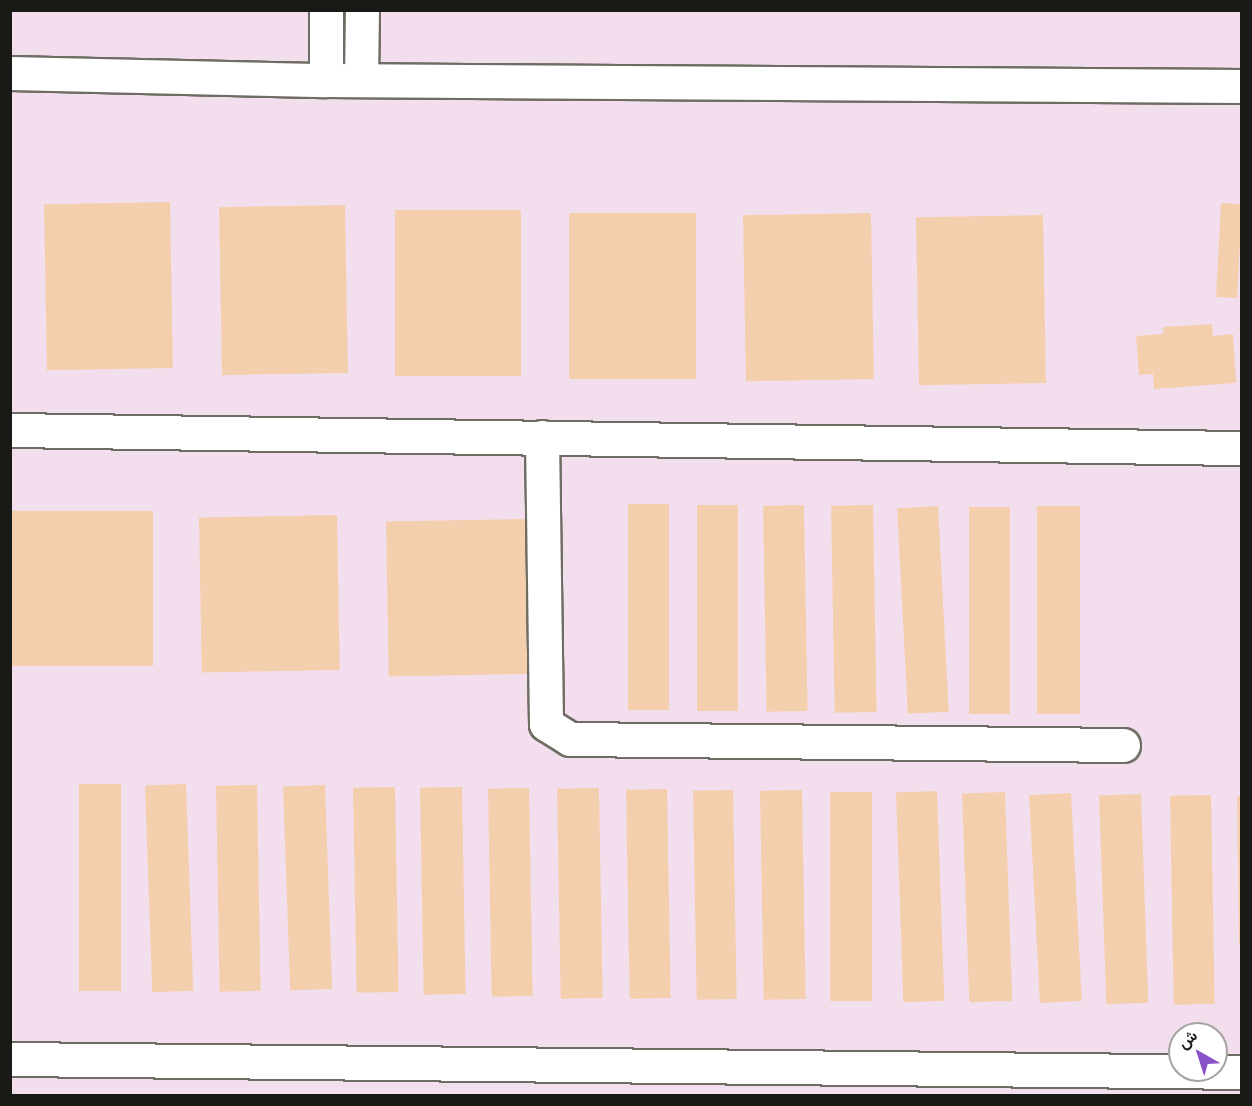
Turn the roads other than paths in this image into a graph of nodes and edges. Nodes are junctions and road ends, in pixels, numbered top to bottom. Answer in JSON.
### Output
{"nodes":[{"id":1,"x":326,"y":10,"type":"edge"},
{"id":2,"x":362,"y":10,"type":"edge"},
{"id":3,"x":10,"y":73,"type":"edge"},
{"id":4,"x":326,"y":80,"type":"junction"},
{"id":5,"x":361,"y":80,"type":"junction"},
{"id":6,"x":1242,"y":86,"type":"edge"},
{"id":7,"x":10,"y":430,"type":"edge"},
{"id":8,"x":542,"y":437,"type":"junction"},
{"id":9,"x":1242,"y":448,"type":"edge"},
{"id":10,"x":1123,"y":745,"type":"dead end"},
{"id":11,"x":10,"y":1059,"type":"edge"},
{"id":12,"x":1242,"y":1072,"type":"edge"}],
"edges":[{"from":1,"to":4,"type":"street"},
{"from":2,"to":5,"type":"street"},
{"from":3,"to":4,"type":"street"},
{"from":4,"to":5,"type":"street"},
{"from":5,"to":6,"type":"street"},
{"from":7,"to":8,"type":"street"},
{"from":8,"to":9,"type":"street"},
{"from":8,"to":10,"type":"street"},
{"from":11,"to":12,"type":"street"}]}
